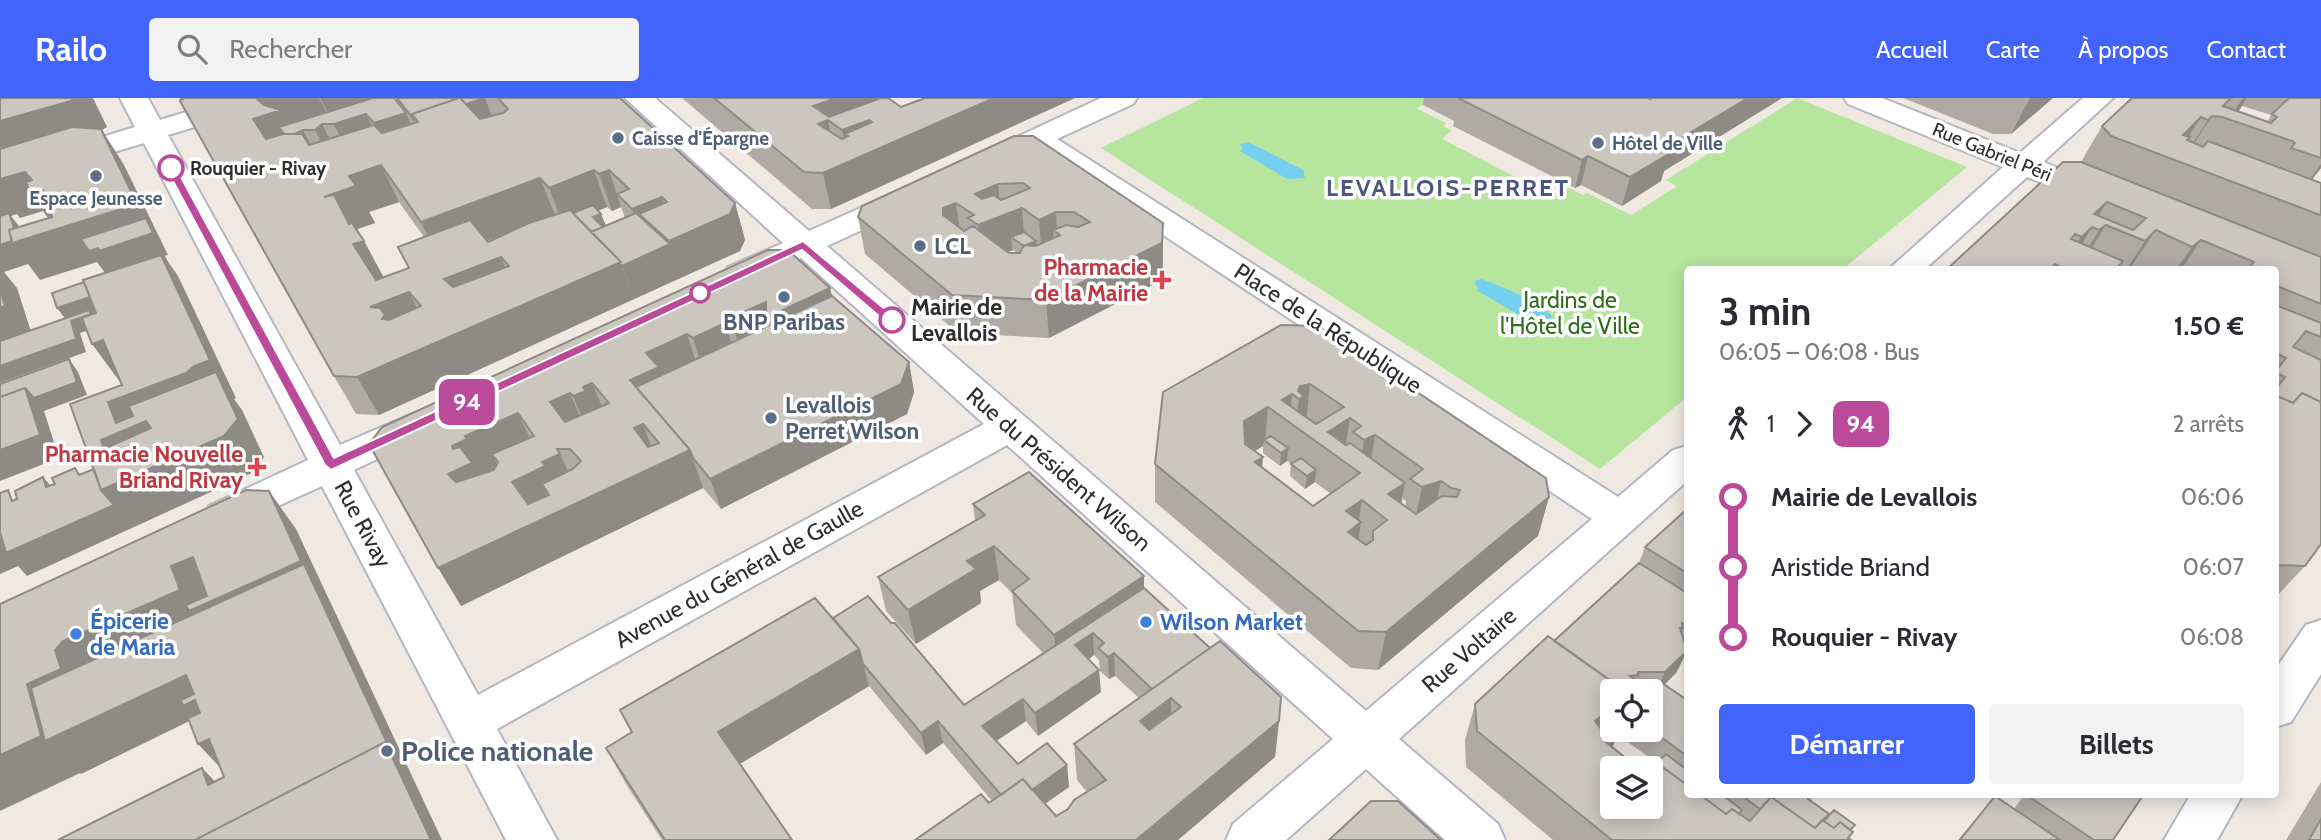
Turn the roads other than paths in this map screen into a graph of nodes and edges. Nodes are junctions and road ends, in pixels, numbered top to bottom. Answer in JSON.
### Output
{"nodes":[{"id":1,"x":134,"y":98,"type":"edge"},
{"id":2,"x":261,"y":98,"type":"edge"},
{"id":3,"x":639,"y":98,"type":"edge"},
{"id":4,"x":1123,"y":98,"type":"edge"},
{"id":5,"x":1858,"y":98,"type":"edge"},
{"id":6,"x":2099,"y":98,"type":"edge"},
{"id":7,"x":151,"y":131,"type":"junction"},
{"id":8,"x":1036,"y":139,"type":"junction"},
{"id":9,"x":2024,"y":165,"type":"junction"},
{"id":10,"x":0,"y":177,"type":"edge"},
{"id":11,"x":2126,"y":205,"type":"edge"},
{"id":12,"x":803,"y":245,"type":"junction"},
{"id":13,"x":1909,"y":266,"type":"edge"},
{"id":14,"x":714,"y":286,"type":"edge"},
{"id":15,"x":444,"y":413,"type":"edge"},
{"id":16,"x":1009,"y":427,"type":"junction"},
{"id":17,"x":1684,"y":462,"type":"edge"},
{"id":18,"x":331,"y":465,"type":"junction"},
{"id":19,"x":1619,"y":517,"type":"junction"},
{"id":20,"x":186,"y":534,"type":"edge"},
{"id":21,"x":2321,"y":637,"type":"edge"},
{"id":22,"x":2292,"y":682,"type":"edge"},
{"id":23,"x":469,"y":722,"type":"junction"},
{"id":24,"x":1368,"y":740,"type":"junction"},
{"id":25,"x":2216,"y":798,"type":"edge"},
{"id":26,"x":532,"y":840,"type":"edge"},
{"id":27,"x":1251,"y":840,"type":"edge"},
{"id":28,"x":1480,"y":840,"type":"edge"},
{"id":29,"x":2189,"y":840,"type":"edge"}],
"edges":[{"from":1,"to":7,"type":"street","name":"Rue Rivay"},
{"from":2,"to":7,"type":"street"},
{"from":3,"to":12,"type":"street","name":"Rue du Président Wilson"},
{"from":4,"to":8,"type":"street"},
{"from":5,"to":9,"type":"street","name":"Rue Gabriel Péri"},
{"from":6,"to":9,"type":"street"},
{"from":7,"to":10,"type":"street"},
{"from":7,"to":18,"type":"street","name":"Rue Rivay"},
{"from":8,"to":12,"type":"street"},
{"from":8,"to":19,"type":"street","name":"Place de la République"},
{"from":9,"to":11,"type":"street","name":"Rue Gabriel Péri"},
{"from":9,"to":13,"type":"street"},
{"from":12,"to":14,"type":"street"},
{"from":12,"to":16,"type":"street","name":"Rue du Président Wilson"},
{"from":15,"to":18,"type":"street"},
{"from":16,"to":23,"type":"street","name":"Avenue du Général de Gaulle"},
{"from":16,"to":24,"type":"street","name":"Rue du Président Wilson"},
{"from":17,"to":19,"type":"street","name":"Rue Voltaire"},
{"from":18,"to":20,"type":"street"},
{"from":18,"to":23,"type":"street","name":"Rue Rivay"},
{"from":19,"to":24,"type":"street","name":"Rue Voltaire"},
{"from":21,"to":22,"type":"street"},
{"from":23,"to":26,"type":"street","name":"Rue Rivay"},
{"from":24,"to":27,"type":"street","name":"Rue Voltaire"},
{"from":24,"to":28,"type":"street","name":"Rue du Président Wilson"},
{"from":25,"to":29,"type":"street"}]}
